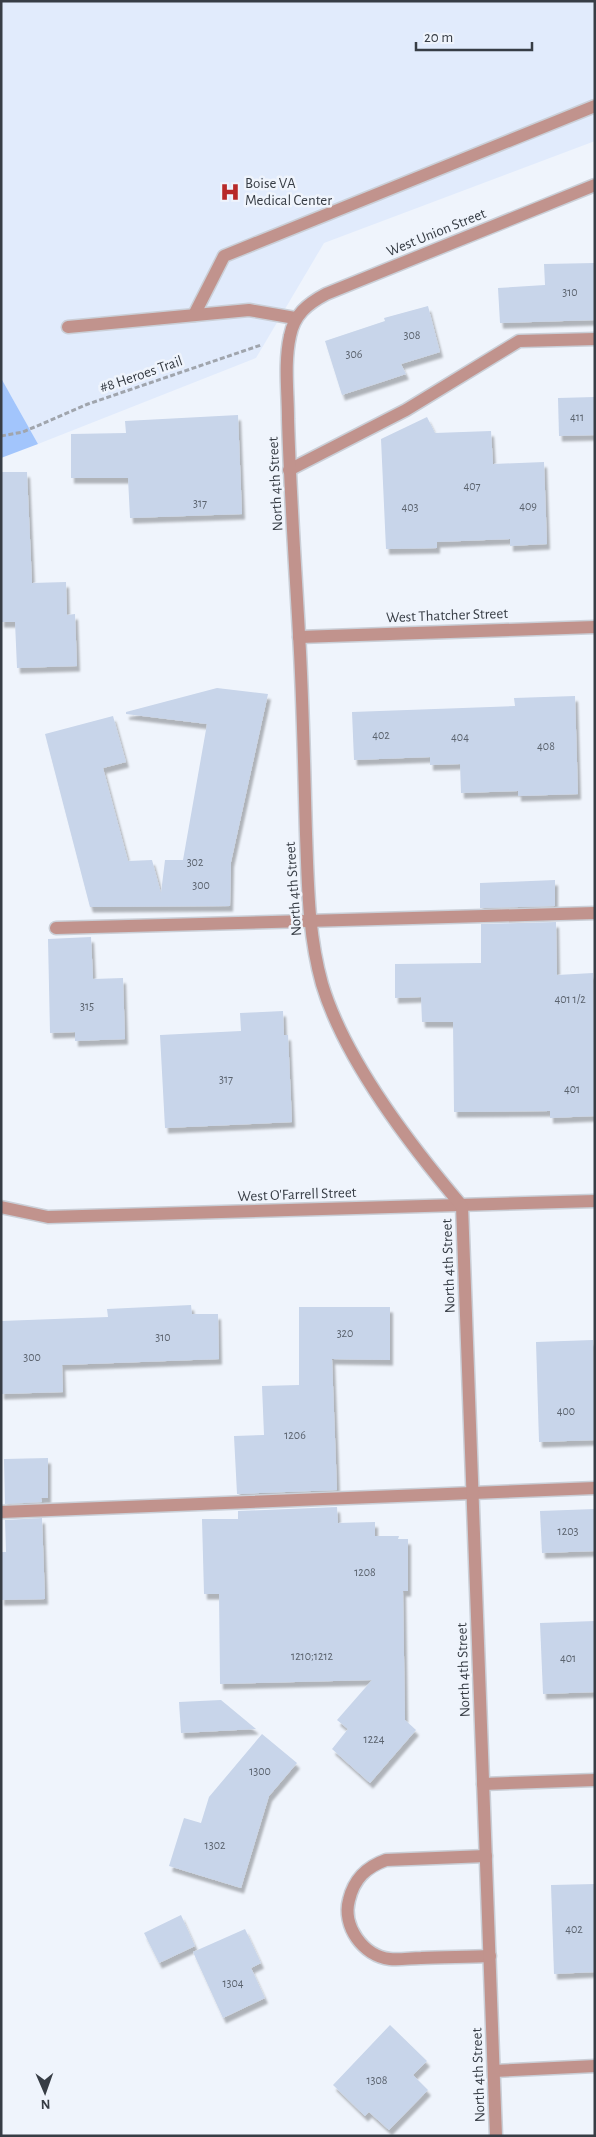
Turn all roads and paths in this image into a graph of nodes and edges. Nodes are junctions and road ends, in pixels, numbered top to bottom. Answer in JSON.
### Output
{"nodes":[{"id":1,"x":595,"y":106,"type":"edge"},
{"id":2,"x":595,"y":185,"type":"edge"},
{"id":3,"x":194,"y":315,"type":"junction"},
{"id":4,"x":295,"y":318,"type":"junction"},
{"id":5,"x":68,"y":327,"type":"dead end"},
{"id":6,"x":290,"y":335,"type":"junction"},
{"id":7,"x":595,"y":339,"type":"edge"},
{"id":8,"x":1,"y":436,"type":"edge"},
{"id":9,"x":289,"y":470,"type":"junction"},
{"id":10,"x":595,"y":627,"type":"edge"},
{"id":11,"x":299,"y":637,"type":"junction"},
{"id":12,"x":595,"y":913,"type":"edge"},
{"id":13,"x":309,"y":922,"type":"junction"},
{"id":14,"x":56,"y":928,"type":"dead end"},
{"id":15,"x":595,"y":1201,"type":"edge"},
{"id":16,"x":462,"y":1206,"type":"junction"},
{"id":17,"x":1,"y":1207,"type":"edge"},
{"id":18,"x":595,"y":1488,"type":"edge"},
{"id":19,"x":473,"y":1493,"type":"junction"},
{"id":20,"x":1,"y":1512,"type":"edge"},
{"id":21,"x":595,"y":1780,"type":"edge"},
{"id":22,"x":484,"y":1784,"type":"junction"},
{"id":23,"x":486,"y":1856,"type":"junction"},
{"id":24,"x":490,"y":1956,"type":"junction"},
{"id":25,"x":595,"y":2066,"type":"edge"},
{"id":26,"x":494,"y":2071,"type":"junction"},
{"id":27,"x":496,"y":2136,"type":"edge"}],
"edges":[{"from":1,"to":3,"type":"street"},
{"from":2,"to":4,"type":"street","name":"West Union Street"},
{"from":3,"to":4,"type":"street"},
{"from":3,"to":5,"type":"street"},
{"from":4,"to":6,"type":"street","name":"North 4th Street"},
{"from":6,"to":8,"type":"path","name":"#8 Heroes Trail"},
{"from":6,"to":9,"type":"street","name":"North 4th Street"},
{"from":7,"to":9,"type":"street"},
{"from":9,"to":11,"type":"street","name":"North 4th Street"},
{"from":10,"to":11,"type":"street","name":"West Thatcher Street"},
{"from":11,"to":13,"type":"street","name":"North 4th Street"},
{"from":12,"to":13,"type":"street"},
{"from":13,"to":14,"type":"street"},
{"from":13,"to":16,"type":"street","name":"North 4th Street"},
{"from":15,"to":16,"type":"street","name":"West O'Farrell Street"},
{"from":16,"to":17,"type":"street","name":"West O'Farrell Street"},
{"from":16,"to":19,"type":"street","name":"North 4th Street"},
{"from":18,"to":19,"type":"street"},
{"from":19,"to":20,"type":"street"},
{"from":19,"to":22,"type":"street","name":"North 4th Street"},
{"from":21,"to":22,"type":"street"},
{"from":22,"to":23,"type":"street","name":"North 4th Street"},
{"from":23,"to":24,"type":"street","name":"North 4th Street"},
{"from":23,"to":24,"type":"street"},
{"from":24,"to":26,"type":"street","name":"North 4th Street"},
{"from":25,"to":26,"type":"street"},
{"from":26,"to":27,"type":"street","name":"North 4th Street"}]}
